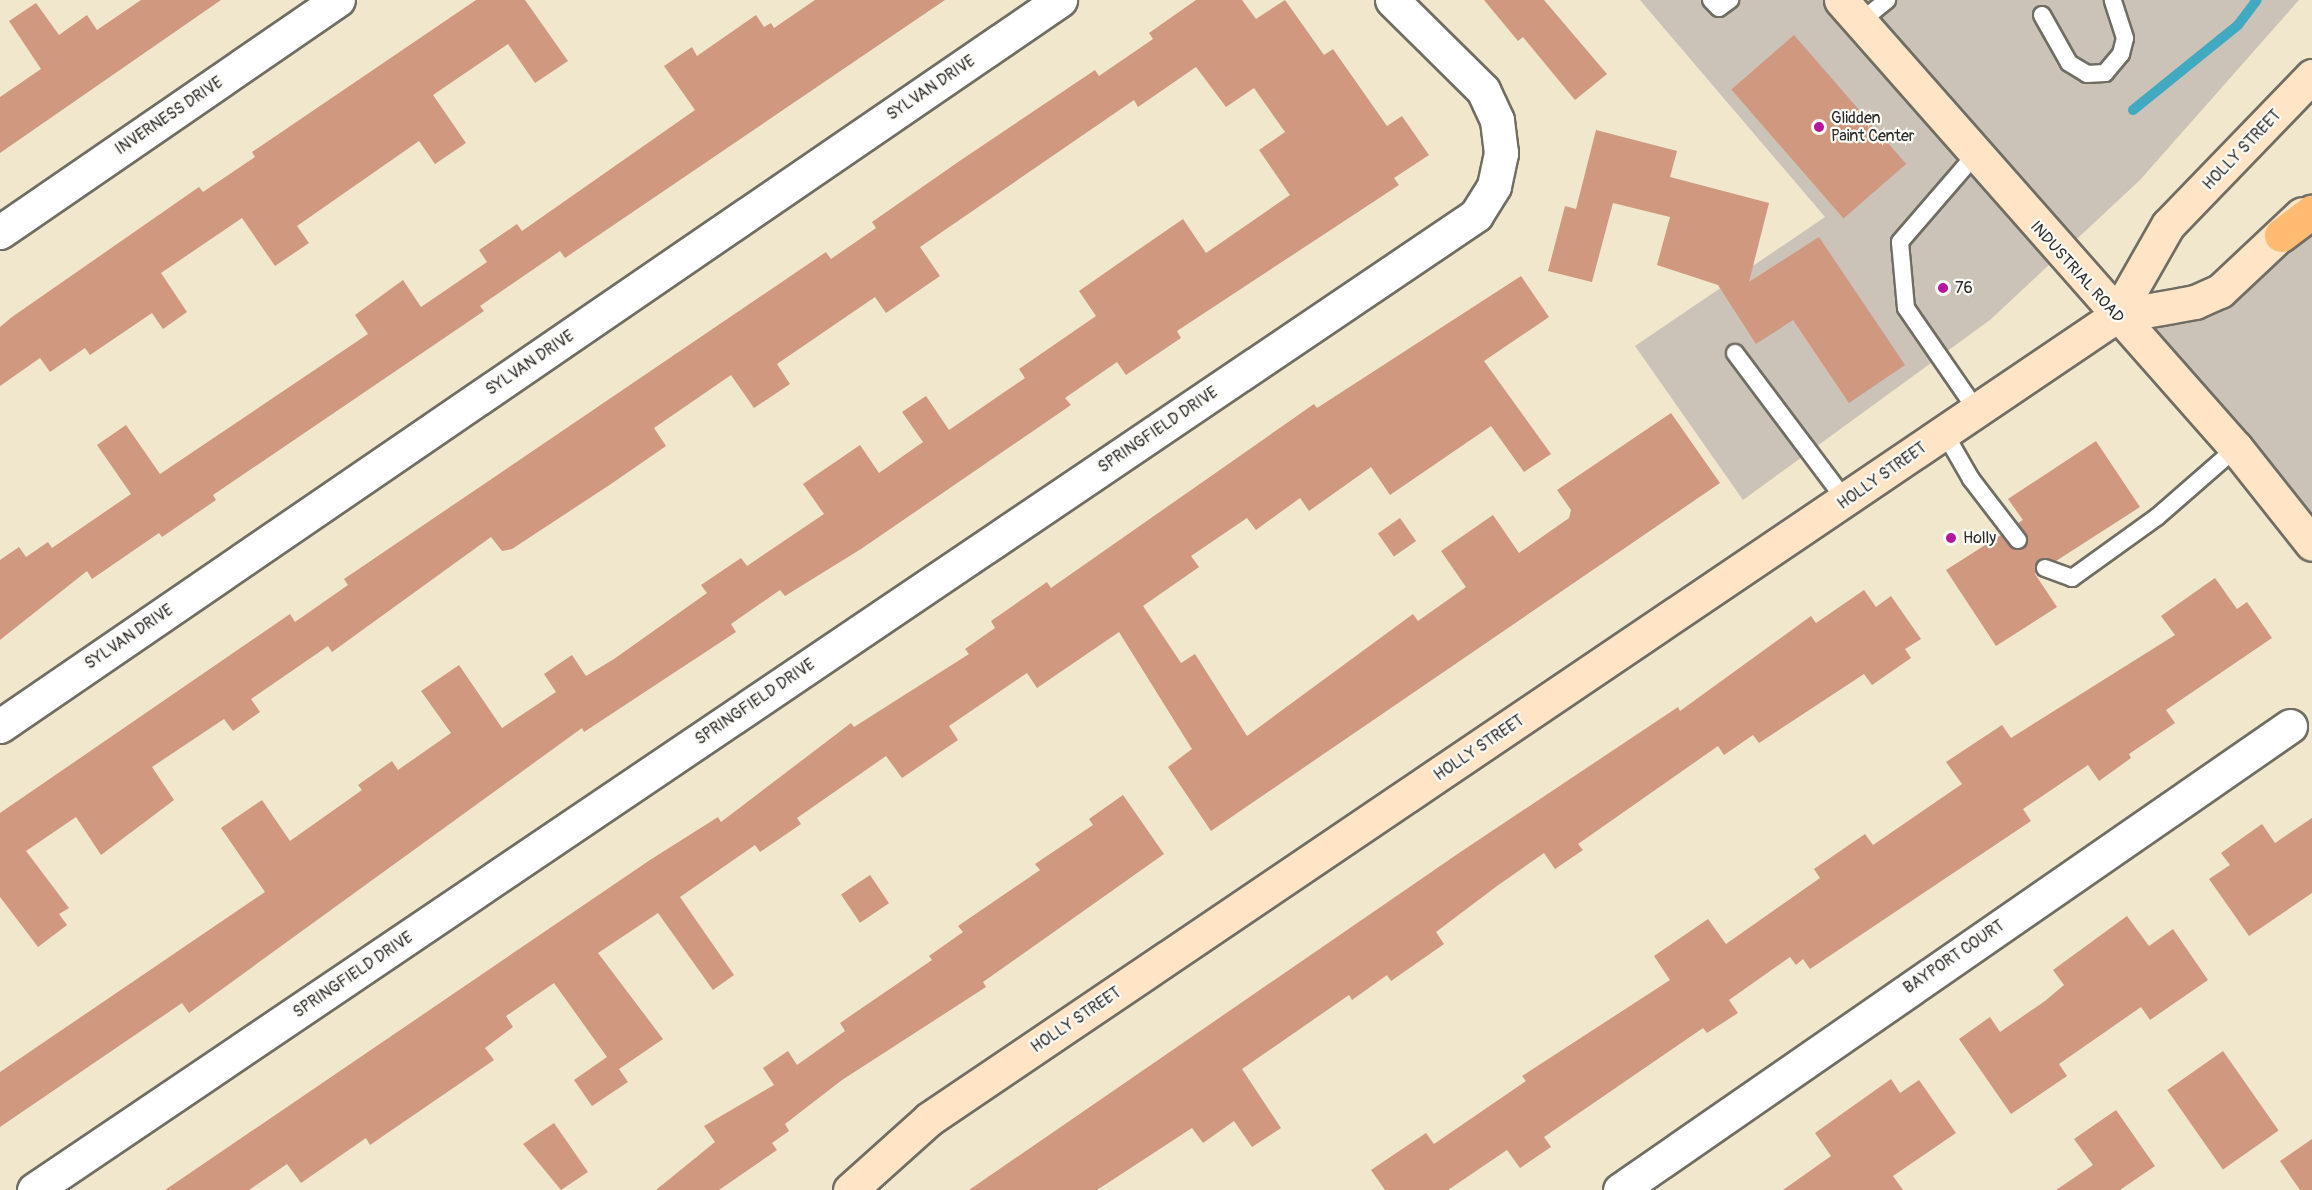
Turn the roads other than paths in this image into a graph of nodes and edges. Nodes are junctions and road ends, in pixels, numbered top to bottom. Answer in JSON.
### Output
{"nodes":[{"id":1,"x":338,"y":0,"type":"edge"},
{"id":2,"x":1060,"y":0,"type":"edge"},
{"id":3,"x":1392,"y":0,"type":"edge"},
{"id":4,"x":1712,"y":0,"type":"edge"},
{"id":5,"x":1730,"y":0,"type":"edge"},
{"id":6,"x":1887,"y":0,"type":"edge"},
{"id":7,"x":2113,"y":0,"type":"edge"},
{"id":8,"x":1851,"y":11,"type":"edge"},
{"id":9,"x":2042,"y":15,"type":"dead end"},
{"id":10,"x":2312,"y":76,"type":"edge"},
{"id":11,"x":1975,"y":155,"type":"junction"},
{"id":12,"x":2312,"y":203,"type":"edge"},
{"id":13,"x":2312,"y":212,"type":"edge"},
{"id":14,"x":0,"y":232,"type":"edge"},
{"id":15,"x":2281,"y":235,"type":"junction"},
{"id":16,"x":2116,"y":316,"type":"junction"},
{"id":17,"x":1735,"y":353,"type":"dead end"},
{"id":18,"x":1977,"y":411,"type":"junction"},
{"id":19,"x":1944,"y":432,"type":"junction"},
{"id":20,"x":2236,"y":448,"type":"junction"},
{"id":21,"x":1846,"y":501,"type":"junction"},
{"id":22,"x":2018,"y":540,"type":"dead end"},
{"id":23,"x":2312,"y":544,"type":"edge"},
{"id":24,"x":2045,"y":568,"type":"dead end"},
{"id":25,"x":0,"y":726,"type":"edge"},
{"id":26,"x":2290,"y":726,"type":"dead end"},
{"id":27,"x":34,"y":1190,"type":"edge"},
{"id":28,"x":850,"y":1190,"type":"edge"},
{"id":29,"x":1620,"y":1190,"type":"edge"}],
"edges":[{"from":1,"to":14,"type":"street","name":"INVERNESS DRIVE"},
{"from":2,"to":25,"type":"street","name":"SYLVAN DRIVE"},
{"from":3,"to":27,"type":"street","name":"SPRINGFIELD DRIVE"},
{"from":4,"to":5,"type":"lane"},
{"from":6,"to":8,"type":"lane"},
{"from":7,"to":9,"type":"lane"},
{"from":8,"to":11,"type":"main road","name":"INDUSTRIAL ROAD"},
{"from":10,"to":16,"type":"main road","name":"HOLLY STREET"},
{"from":11,"to":16,"type":"main road","name":"INDUSTRIAL ROAD"},
{"from":11,"to":18,"type":"lane"},
{"from":12,"to":15,"type":"main road","name":"HOLLY STREET"},
{"from":13,"to":15,"type":"highway"},
{"from":15,"to":16,"type":"main road","name":"HOLLY STREET"},
{"from":16,"to":18,"type":"main road","name":"HOLLY STREET"},
{"from":16,"to":20,"type":"main road","name":"INDUSTRIAL ROAD"},
{"from":17,"to":21,"type":"lane"},
{"from":18,"to":19,"type":"main road","name":"HOLLY STREET"},
{"from":19,"to":21,"type":"main road","name":"HOLLY STREET"},
{"from":19,"to":22,"type":"lane"},
{"from":20,"to":23,"type":"main road","name":"INDUSTRIAL ROAD"},
{"from":20,"to":24,"type":"lane"},
{"from":21,"to":28,"type":"main road","name":"HOLLY STREET"},
{"from":26,"to":29,"type":"street","name":"BAYPORT COURT"}]}
